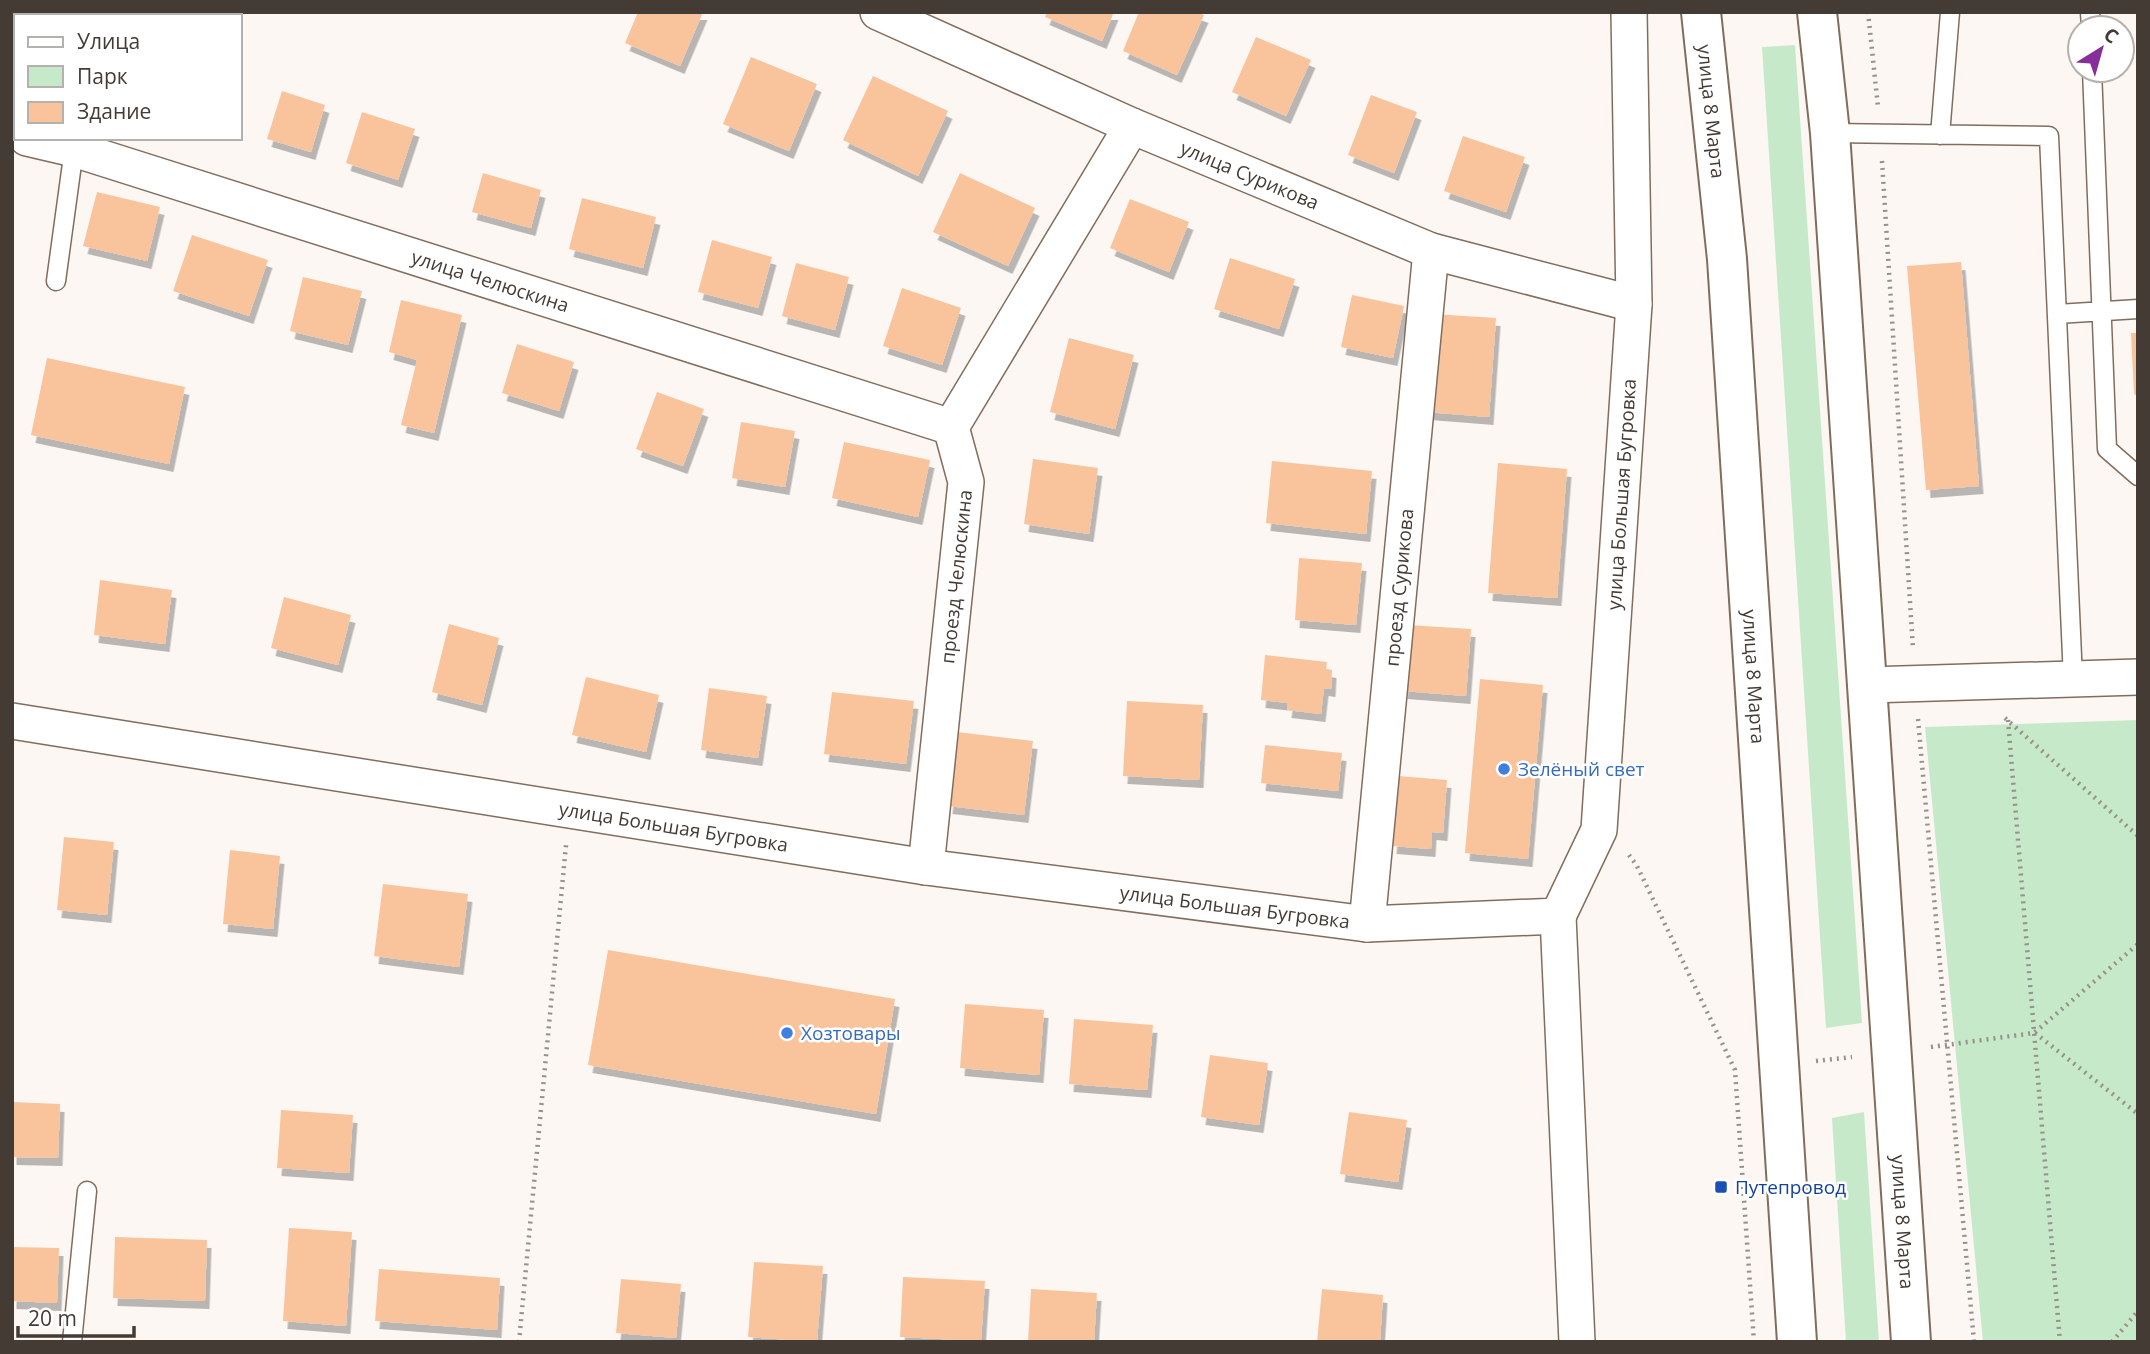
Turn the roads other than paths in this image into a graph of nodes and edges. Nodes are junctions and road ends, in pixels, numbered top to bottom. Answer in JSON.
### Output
{"nodes":[{"id":1,"x":878,"y":12,"type":"edge"},
{"id":2,"x":1629,"y":12,"type":"edge"},
{"id":3,"x":1701,"y":12,"type":"edge"},
{"id":4,"x":1817,"y":12,"type":"edge"},
{"id":5,"x":1951,"y":12,"type":"edge"},
{"id":6,"x":2093,"y":84,"type":"edge"},
{"id":7,"x":1132,"y":126,"type":"junction"},
{"id":8,"x":1830,"y":133,"type":"junction"},
{"id":9,"x":1940,"y":135,"type":"junction"},
{"id":10,"x":36,"y":140,"type":"edge"},
{"id":11,"x":74,"y":149,"type":"junction"},
{"id":12,"x":1431,"y":251,"type":"junction"},
{"id":13,"x":57,"y":281,"type":"dead end"},
{"id":14,"x":1634,"y":304,"type":"junction"},
{"id":15,"x":2138,"y":309,"type":"edge"},
{"id":16,"x":2102,"y":311,"type":"junction"},
{"id":17,"x":2057,"y":314,"type":"junction"},
{"id":18,"x":951,"y":427,"type":"junction"},
{"id":19,"x":2138,"y":476,"type":"edge"},
{"id":20,"x":2138,"y":677,"type":"edge"},
{"id":21,"x":2073,"y":679,"type":"junction"},
{"id":22,"x":1868,"y":685,"type":"junction"},
{"id":23,"x":12,"y":721,"type":"edge"},
{"id":24,"x":926,"y":867,"type":"junction"},
{"id":25,"x":1558,"y":916,"type":"junction"},
{"id":26,"x":1367,"y":924,"type":"junction"},
{"id":27,"x":87,"y":1191,"type":"dead end"},
{"id":28,"x":72,"y":1342,"type":"edge"},
{"id":29,"x":1577,"y":1342,"type":"edge"},
{"id":30,"x":1797,"y":1342,"type":"edge"},
{"id":31,"x":1911,"y":1342,"type":"edge"}],
"edges":[{"from":1,"to":7,"type":"street","name":"улица Сурикова"},
{"from":2,"to":14,"type":"street","name":"улица Большая Бугровка"},
{"from":3,"to":30,"type":"main road","name":"улица 8 Марта"},
{"from":4,"to":8,"type":"main road","name":"улица 8 Марта"},
{"from":5,"to":9,"type":"lane"},
{"from":6,"to":16,"type":"lane"},
{"from":7,"to":12,"type":"street","name":"улица Сурикова"},
{"from":7,"to":18,"type":"street"},
{"from":8,"to":9,"type":"lane"},
{"from":8,"to":22,"type":"main road","name":"улица 8 Марта"},
{"from":9,"to":17,"type":"lane"},
{"from":10,"to":11,"type":"street","name":"улица Челюскина"},
{"from":11,"to":13,"type":"lane"},
{"from":11,"to":18,"type":"street","name":"улица Челюскина"},
{"from":12,"to":14,"type":"street","name":"улица Сурикова"},
{"from":12,"to":26,"type":"street","name":"проезд Сурикова"},
{"from":14,"to":25,"type":"street","name":"улица Большая Бугровка"},
{"from":15,"to":16,"type":"lane"},
{"from":16,"to":17,"type":"lane"},
{"from":16,"to":19,"type":"lane"},
{"from":17,"to":21,"type":"lane"},
{"from":18,"to":24,"type":"street","name":"проезд Челюскина"},
{"from":20,"to":21,"type":"street"},
{"from":21,"to":22,"type":"street"},
{"from":22,"to":31,"type":"main road","name":"улица 8 Марта"},
{"from":23,"to":24,"type":"street","name":"улица Большая Бугровка"},
{"from":24,"to":26,"type":"street","name":"улица Большая Бугровка"},
{"from":25,"to":26,"type":"street","name":"улица Большая Бугровка"},
{"from":25,"to":29,"type":"street"},
{"from":27,"to":28,"type":"lane"}]}
